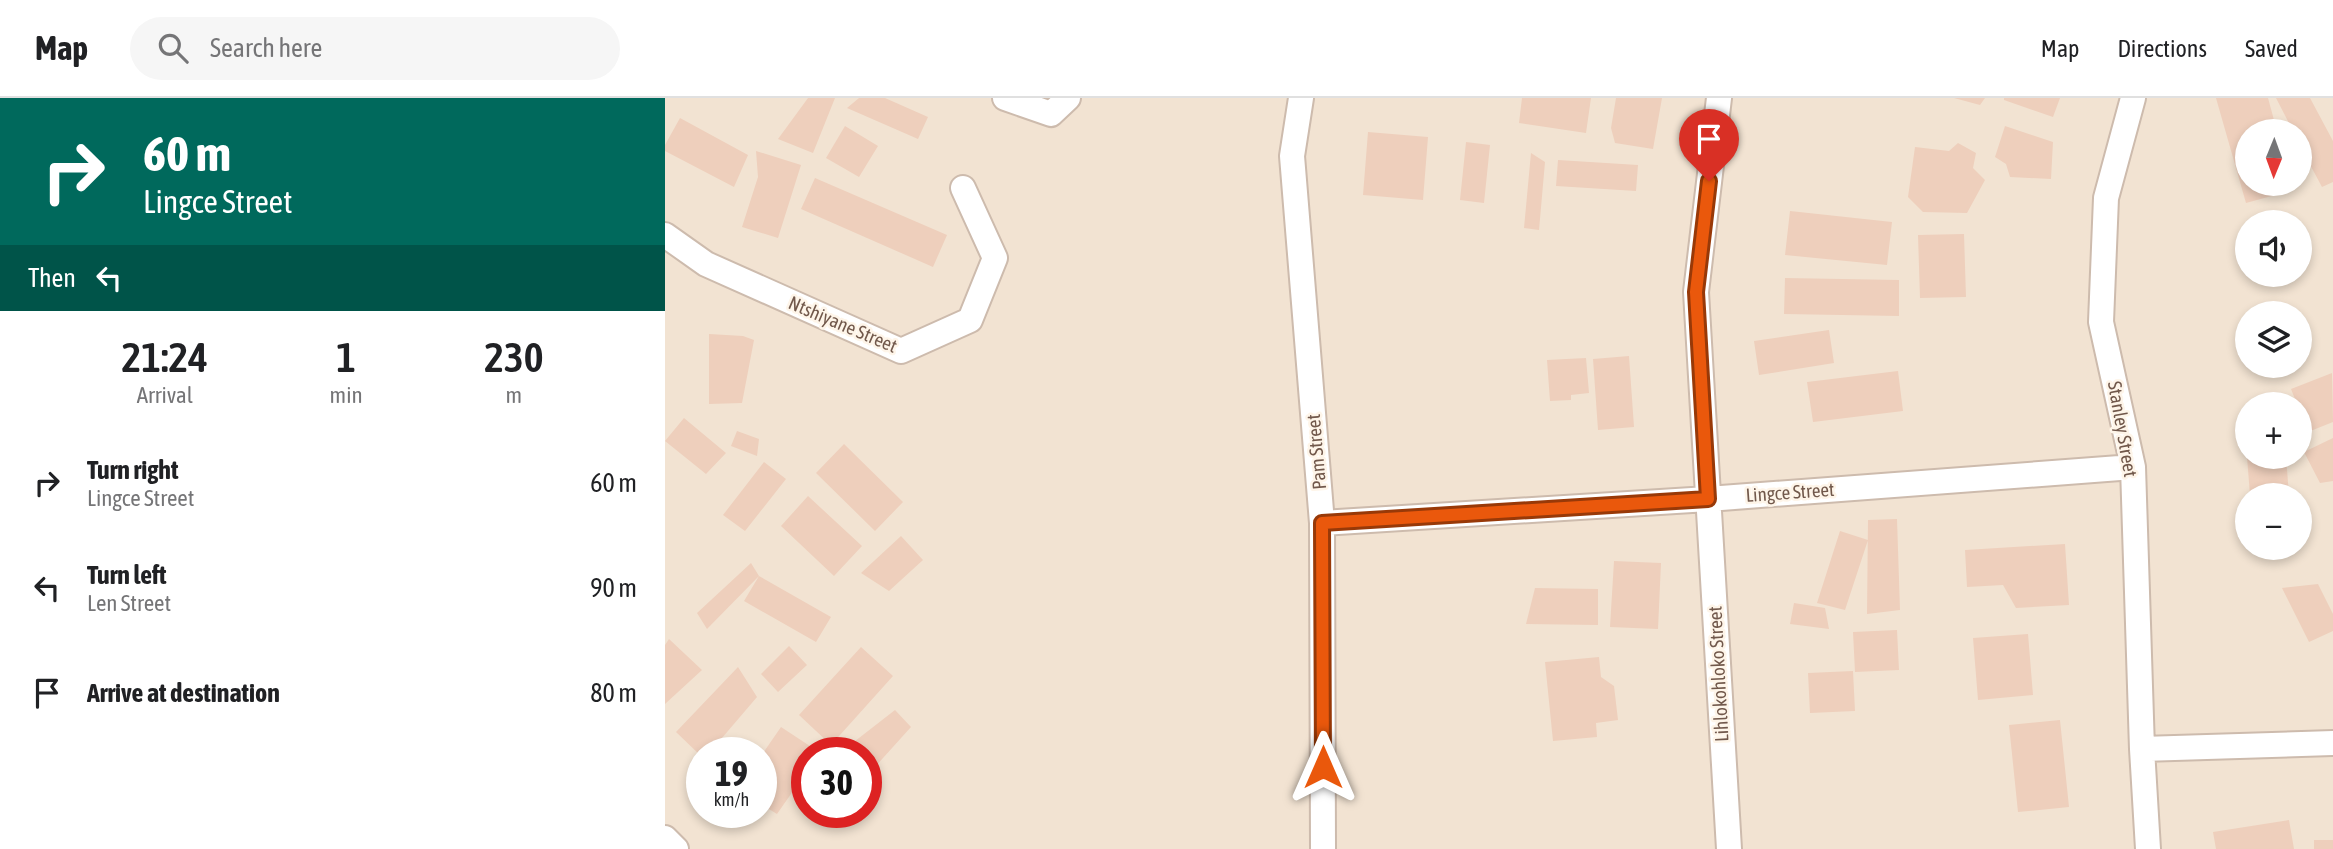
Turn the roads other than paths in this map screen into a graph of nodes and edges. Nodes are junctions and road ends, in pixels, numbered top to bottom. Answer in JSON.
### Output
{"nodes":[{"id":1,"x":1005,"y":98,"type":"edge"},
{"id":2,"x":1068,"y":98,"type":"edge"},
{"id":3,"x":1301,"y":98,"type":"edge"},
{"id":4,"x":1719,"y":98,"type":"edge"},
{"id":5,"x":2133,"y":98,"type":"edge"},
{"id":6,"x":963,"y":188,"type":"dead end"},
{"id":7,"x":665,"y":235,"type":"edge"},
{"id":8,"x":2133,"y":467,"type":"junction"},
{"id":9,"x":1708,"y":499,"type":"junction"},
{"id":10,"x":1322,"y":523,"type":"junction"},
{"id":11,"x":2333,"y":743,"type":"edge"},
{"id":12,"x":2142,"y":749,"type":"junction"},
{"id":13,"x":665,"y":838,"type":"edge"},
{"id":14,"x":676,"y":849,"type":"edge"},
{"id":15,"x":1323,"y":849,"type":"edge"},
{"id":16,"x":1728,"y":849,"type":"edge"},
{"id":17,"x":2148,"y":849,"type":"edge"}],
"edges":[{"from":1,"to":2,"type":"street"},
{"from":3,"to":10,"type":"street","name":"Pam Street"},
{"from":4,"to":9,"type":"street","name":"Lihlokohloko Street"},
{"from":5,"to":8,"type":"street","name":"Stanley Street"},
{"from":6,"to":7,"type":"street","name":"Ntshiyane Street"},
{"from":8,"to":9,"type":"street","name":"Lingce Street"},
{"from":8,"to":12,"type":"street","name":"Stanley Street"},
{"from":9,"to":10,"type":"street","name":"Lingce Street"},
{"from":9,"to":16,"type":"street","name":"Lihlokohloko Street"},
{"from":10,"to":15,"type":"street","name":"Pam Street"},
{"from":11,"to":12,"type":"street"},
{"from":12,"to":17,"type":"street","name":"Stanley Street"},
{"from":13,"to":14,"type":"street"}]}
